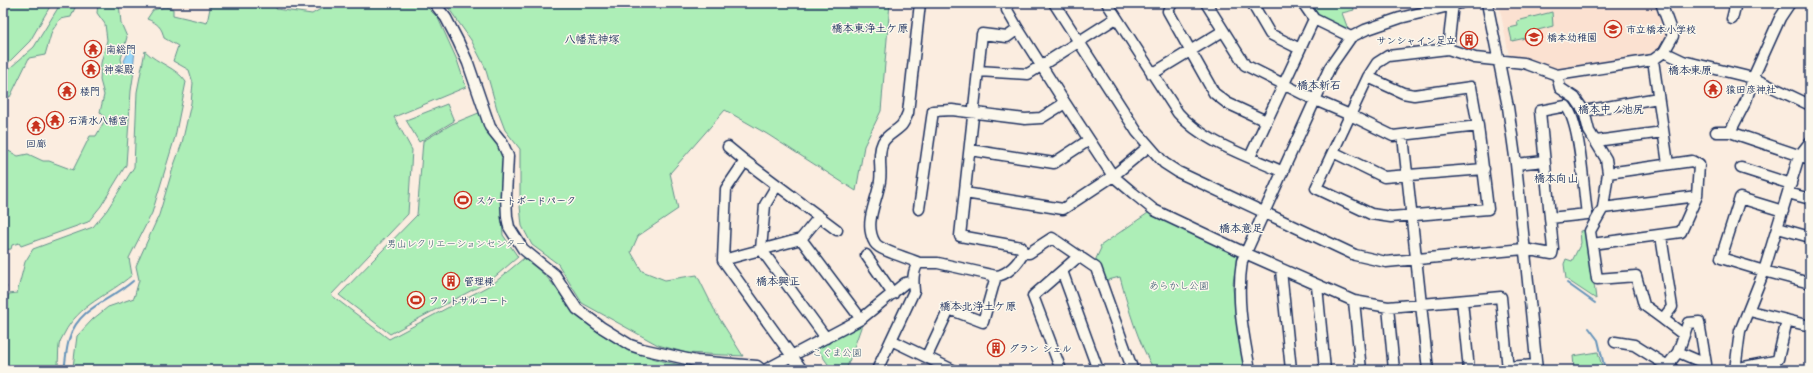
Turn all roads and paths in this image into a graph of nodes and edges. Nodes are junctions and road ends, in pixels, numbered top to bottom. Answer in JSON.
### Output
{"nodes":[{"id":1,"x":434,"y":3,"type":"edge"},
{"id":2,"x":920,"y":3,"type":"edge"},
{"id":3,"x":1007,"y":3,"type":"edge"},
{"id":4,"x":1054,"y":3,"type":"edge"},
{"id":5,"x":1106,"y":3,"type":"edge"},
{"id":6,"x":1172,"y":3,"type":"edge"},
{"id":7,"x":1206,"y":3,"type":"edge"},
{"id":8,"x":1252,"y":3,"type":"edge"},
{"id":9,"x":1302,"y":3,"type":"edge"},
{"id":10,"x":1487,"y":3,"type":"edge"},
{"id":11,"x":1661,"y":3,"type":"edge"},
{"id":12,"x":1736,"y":3,"type":"edge"},
{"id":13,"x":1790,"y":3,"type":"edge"},
{"id":14,"x":1456,"y":4,"type":"edge"},
{"id":15,"x":1116,"y":18,"type":"junction"},
{"id":16,"x":1314,"y":19,"type":"junction"},
{"id":17,"x":1732,"y":19,"type":"dead end"},
{"id":18,"x":1018,"y":29,"type":"junction"},
{"id":19,"x":1223,"y":31,"type":"junction"},
{"id":20,"x":1351,"y":37,"type":"junction"},
{"id":21,"x":1079,"y":42,"type":"junction"},
{"id":22,"x":1300,"y":49,"type":"junction"},
{"id":23,"x":1448,"y":49,"type":"junction"},
{"id":24,"x":1191,"y":52,"type":"junction"},
{"id":25,"x":1664,"y":52,"type":"junction"},
{"id":26,"x":1653,"y":60,"type":"junction"},
{"id":27,"x":1499,"y":61,"type":"junction"},
{"id":28,"x":1041,"y":66,"type":"junction"},
{"id":29,"x":978,"y":71,"type":"junction"},
{"id":30,"x":1152,"y":74,"type":"junction"},
{"id":31,"x":1557,"y":75,"type":"junction"},
{"id":32,"x":1368,"y":77,"type":"junction"},
{"id":33,"x":1753,"y":78,"type":"junction"},
{"id":34,"x":1283,"y":85,"type":"junction"},
{"id":35,"x":1658,"y":98,"type":"junction"},
{"id":36,"x":1315,"y":100,"type":"junction"},
{"id":37,"x":1065,"y":103,"type":"junction"},
{"id":38,"x":1810,"y":105,"type":"edge"},
{"id":39,"x":1584,"y":111,"type":"junction"},
{"id":40,"x":973,"y":113,"type":"junction"},
{"id":41,"x":1350,"y":115,"type":"junction"},
{"id":42,"x":1266,"y":121,"type":"junction"},
{"id":43,"x":1478,"y":126,"type":"junction"},
{"id":44,"x":1663,"y":132,"type":"junction"},
{"id":45,"x":1716,"y":132,"type":"dead end"},
{"id":46,"x":1730,"y":132,"type":"junction"},
{"id":47,"x":1403,"y":136,"type":"junction"},
{"id":48,"x":1089,"y":140,"type":"junction"},
{"id":49,"x":1596,"y":141,"type":"junction"},
{"id":50,"x":1810,"y":142,"type":"edge"},
{"id":51,"x":728,"y":147,"type":"dead end"},
{"id":52,"x":1148,"y":147,"type":"junction"},
{"id":53,"x":970,"y":150,"type":"junction"},
{"id":54,"x":1333,"y":152,"type":"junction"},
{"id":55,"x":1799,"y":156,"type":"junction"},
{"id":56,"x":1250,"y":157,"type":"junction"},
{"id":57,"x":1810,"y":159,"type":"edge"},
{"id":58,"x":745,"y":161,"type":"junction"},
{"id":59,"x":1544,"y":161,"type":"junction"},
{"id":60,"x":1516,"y":164,"type":"junction"},
{"id":61,"x":1668,"y":164,"type":"junction"},
{"id":62,"x":1741,"y":168,"type":"dead end"},
{"id":63,"x":1484,"y":169,"type":"junction"},
{"id":64,"x":1283,"y":172,"type":"junction"},
{"id":65,"x":1608,"y":173,"type":"junction"},
{"id":66,"x":1113,"y":176,"type":"junction"},
{"id":67,"x":1407,"y":176,"type":"junction"},
{"id":68,"x":777,"y":185,"type":"junction"},
{"id":69,"x":1790,"y":189,"type":"junction"},
{"id":70,"x":965,"y":193,"type":"junction"},
{"id":71,"x":1697,"y":196,"type":"junction"},
{"id":72,"x":1810,"y":199,"type":"edge"},
{"id":73,"x":1603,"y":208,"type":"junction"},
{"id":74,"x":919,"y":209,"type":"dead end"},
{"id":75,"x":1783,"y":211,"type":"junction"},
{"id":76,"x":1264,"y":212,"type":"junction"},
{"id":77,"x":1411,"y":216,"type":"junction"},
{"id":78,"x":820,"y":217,"type":"junction"},
{"id":79,"x":1550,"y":218,"type":"junction"},
{"id":80,"x":1778,"y":228,"type":"junction"},
{"id":81,"x":837,"y":230,"type":"dead end"},
{"id":82,"x":1661,"y":236,"type":"junction"},
{"id":83,"x":1810,"y":237,"type":"edge"},
{"id":84,"x":801,"y":239,"type":"junction"},
{"id":85,"x":1592,"y":244,"type":"junction"},
{"id":86,"x":761,"y":249,"type":"junction"},
{"id":87,"x":1524,"y":249,"type":"junction"},
{"id":88,"x":1023,"y":253,"type":"junction"},
{"id":89,"x":1245,"y":253,"type":"junction"},
{"id":90,"x":866,"y":256,"type":"dead end"},
{"id":91,"x":1079,"y":256,"type":"junction"},
{"id":92,"x":723,"y":260,"type":"junction"},
{"id":93,"x":1416,"y":260,"type":"junction"},
{"id":94,"x":919,"y":263,"type":"junction"},
{"id":95,"x":1281,"y":270,"type":"junction"},
{"id":96,"x":1062,"y":271,"type":"junction"},
{"id":97,"x":1764,"y":271,"type":"junction"},
{"id":98,"x":996,"y":276,"type":"junction"},
{"id":99,"x":913,"y":280,"type":"junction"},
{"id":100,"x":1810,"y":283,"type":"edge"},
{"id":101,"x":1317,"y":286,"type":"junction"},
{"id":102,"x":893,"y":294,"type":"junction"},
{"id":103,"x":1354,"y":301,"type":"junction"},
{"id":104,"x":1462,"y":301,"type":"junction"},
{"id":105,"x":1421,"y":305,"type":"junction"},
{"id":106,"x":1388,"y":307,"type":"junction"},
{"id":107,"x":1750,"y":310,"type":"junction"},
{"id":108,"x":861,"y":319,"type":"junction"},
{"id":109,"x":1663,"y":319,"type":"junction"},
{"id":110,"x":1787,"y":320,"type":"junction"},
{"id":111,"x":1810,"y":326,"type":"edge"},
{"id":112,"x":1684,"y":335,"type":"junction"},
{"id":113,"x":826,"y":338,"type":"junction"},
{"id":114,"x":891,"y":340,"type":"junction"},
{"id":115,"x":1615,"y":342,"type":"dead end"},
{"id":116,"x":1678,"y":352,"type":"junction"},
{"id":117,"x":792,"y":356,"type":"junction"},
{"id":118,"x":926,"y":356,"type":"junction"},
{"id":119,"x":1536,"y":367,"type":"edge"},
{"id":120,"x":1508,"y":369,"type":"edge"},
{"id":121,"x":1668,"y":369,"type":"edge"},
{"id":122,"x":762,"y":370,"type":"edge"},
{"id":123,"x":766,"y":370,"type":"edge"},
{"id":124,"x":802,"y":370,"type":"edge"},
{"id":125,"x":877,"y":370,"type":"edge"},
{"id":126,"x":953,"y":370,"type":"edge"},
{"id":127,"x":1061,"y":370,"type":"edge"},
{"id":128,"x":1098,"y":370,"type":"edge"},
{"id":129,"x":1126,"y":370,"type":"edge"},
{"id":130,"x":1250,"y":370,"type":"edge"},
{"id":131,"x":1291,"y":370,"type":"edge"},
{"id":132,"x":1325,"y":370,"type":"edge"},
{"id":133,"x":1361,"y":370,"type":"edge"},
{"id":134,"x":1394,"y":370,"type":"edge"},
{"id":135,"x":1428,"y":370,"type":"edge"},
{"id":136,"x":1469,"y":370,"type":"edge"},
{"id":137,"x":1734,"y":370,"type":"edge"}],
"edges":[{"from":1,"to":122,"type":"street"},
{"from":2,"to":94,"type":"street"},
{"from":3,"to":18,"type":"street"},
{"from":4,"to":21,"type":"street"},
{"from":5,"to":15,"type":"street"},
{"from":6,"to":24,"type":"street"},
{"from":7,"to":19,"type":"street"},
{"from":8,"to":22,"type":"street"},
{"from":9,"to":16,"type":"street"},
{"from":10,"to":27,"type":"street"},
{"from":11,"to":25,"type":"street"},
{"from":12,"to":17,"type":"street"},
{"from":13,"to":33,"type":"street"},
{"from":14,"to":20,"type":"street"},
{"from":14,"to":23,"type":"street"},
{"from":15,"to":21,"type":"street"},
{"from":15,"to":30,"type":"street"},
{"from":16,"to":20,"type":"street"},
{"from":16,"to":22,"type":"street"},
{"from":18,"to":28,"type":"street"},
{"from":18,"to":29,"type":"street"},
{"from":19,"to":24,"type":"street"},
{"from":19,"to":34,"type":"street"},
{"from":20,"to":36,"type":"street"},
{"from":21,"to":28,"type":"street"},
{"from":21,"to":52,"type":"street"},
{"from":22,"to":34,"type":"street"},
{"from":23,"to":27,"type":"street"},
{"from":23,"to":32,"type":"street"},
{"from":24,"to":30,"type":"street"},
{"from":24,"to":42,"type":"street"},
{"from":25,"to":26,"type":"street"},
{"from":25,"to":33,"type":"street"},
{"from":26,"to":31,"type":"street"},
{"from":26,"to":35,"type":"street"},
{"from":27,"to":31,"type":"street"},
{"from":27,"to":60,"type":"street"},
{"from":28,"to":29,"type":"street"},
{"from":28,"to":37,"type":"street"},
{"from":29,"to":40,"type":"street"},
{"from":30,"to":56,"type":"street"},
{"from":31,"to":39,"type":"street"},
{"from":32,"to":41,"type":"street"},
{"from":32,"to":43,"type":"street"},
{"from":33,"to":38,"type":"street"},
{"from":33,"to":46,"type":"street"},
{"from":34,"to":36,"type":"street"},
{"from":34,"to":42,"type":"street"},
{"from":35,"to":39,"type":"street"},
{"from":35,"to":44,"type":"street"},
{"from":36,"to":41,"type":"street"},
{"from":36,"to":64,"type":"street"},
{"from":37,"to":40,"type":"street"},
{"from":37,"to":48,"type":"street"},
{"from":39,"to":49,"type":"street"},
{"from":40,"to":53,"type":"street"},
{"from":40,"to":74,"type":"street"},
{"from":41,"to":47,"type":"street"},
{"from":41,"to":54,"type":"street"},
{"from":42,"to":56,"type":"street"},
{"from":43,"to":47,"type":"street"},
{"from":43,"to":63,"type":"street"},
{"from":44,"to":49,"type":"street"},
{"from":44,"to":61,"type":"street"},
{"from":45,"to":46,"type":"street"},
{"from":46,"to":55,"type":"street"},
{"from":47,"to":67,"type":"street"},
{"from":48,"to":53,"type":"street"},
{"from":48,"to":66,"type":"street"},
{"from":49,"to":65,"type":"street"},
{"from":50,"to":55,"type":"street"},
{"from":51,"to":58,"type":"street"},
{"from":52,"to":66,"type":"street"},
{"from":52,"to":76,"type":"street"},
{"from":53,"to":70,"type":"street"},
{"from":54,"to":67,"type":"street"},
{"from":54,"to":77,"type":"street"},
{"from":55,"to":57,"type":"street"},
{"from":55,"to":69,"type":"street"},
{"from":56,"to":64,"type":"street"},
{"from":58,"to":68,"type":"street"},
{"from":58,"to":92,"type":"street"},
{"from":59,"to":60,"type":"street"},
{"from":59,"to":79,"type":"street"},
{"from":59,"to":79,"type":"street"},
{"from":60,"to":87,"type":"street"},
{"from":61,"to":65,"type":"street"},
{"from":61,"to":71,"type":"street"},
{"from":62,"to":69,"type":"street"},
{"from":63,"to":67,"type":"street"},
{"from":63,"to":77,"type":"street"},
{"from":64,"to":76,"type":"street"},
{"from":65,"to":73,"type":"street"},
{"from":66,"to":70,"type":"street"},
{"from":66,"to":89,"type":"street"},
{"from":67,"to":77,"type":"street"},
{"from":68,"to":78,"type":"street"},
{"from":68,"to":86,"type":"street"},
{"from":69,"to":72,"type":"street"},
{"from":69,"to":75,"type":"street"},
{"from":70,"to":88,"type":"street"},
{"from":71,"to":73,"type":"street"},
{"from":71,"to":82,"type":"street"},
{"from":73,"to":85,"type":"street"},
{"from":75,"to":80,"type":"street"},
{"from":75,"to":97,"type":"street"},
{"from":76,"to":89,"type":"street"},
{"from":76,"to":93,"type":"street"},
{"from":77,"to":93,"type":"street"},
{"from":78,"to":81,"type":"street"},
{"from":78,"to":84,"type":"street"},
{"from":79,"to":87,"type":"street"},
{"from":80,"to":83,"type":"street"},
{"from":80,"to":97,"type":"street"},
{"from":82,"to":85,"type":"street"},
{"from":82,"to":109,"type":"street"},
{"from":84,"to":86,"type":"street"},
{"from":84,"to":108,"type":"street"},
{"from":85,"to":109,"type":"street"},
{"from":86,"to":92,"type":"street"},
{"from":86,"to":113,"type":"street"},
{"from":87,"to":93,"type":"street"},
{"from":87,"to":119,"type":"street"},
{"from":88,"to":91,"type":"street"},
{"from":88,"to":98,"type":"street"},
{"from":89,"to":95,"type":"street"},
{"from":89,"to":130,"type":"street"},
{"from":90,"to":102,"type":"street"},
{"from":91,"to":96,"type":"street"},
{"from":91,"to":129,"type":"street"},
{"from":92,"to":117,"type":"street"},
{"from":93,"to":105,"type":"street"},
{"from":94,"to":98,"type":"street"},
{"from":94,"to":99,"type":"street"},
{"from":95,"to":101,"type":"street"},
{"from":95,"to":131,"type":"street"},
{"from":96,"to":127,"type":"street"},
{"from":96,"to":128,"type":"street"},
{"from":97,"to":100,"type":"street"},
{"from":97,"to":107,"type":"street"},
{"from":98,"to":118,"type":"street"},
{"from":99,"to":102,"type":"street"},
{"from":99,"to":114,"type":"street"},
{"from":101,"to":103,"type":"street"},
{"from":101,"to":132,"type":"street"},
{"from":102,"to":108,"type":"street"},
{"from":103,"to":106,"type":"street"},
{"from":103,"to":133,"type":"street"},
{"from":104,"to":105,"type":"street"},
{"from":104,"to":120,"type":"street"},
{"from":104,"to":136,"type":"street"},
{"from":105,"to":106,"type":"street"},
{"from":105,"to":135,"type":"street"},
{"from":106,"to":134,"type":"street"},
{"from":107,"to":110,"type":"street"},
{"from":107,"to":137,"type":"street"},
{"from":108,"to":113,"type":"street"},
{"from":109,"to":112,"type":"street"},
{"from":110,"to":111,"type":"street"},
{"from":110,"to":137,"type":"street"},
{"from":112,"to":116,"type":"street"},
{"from":112,"to":116,"type":"street"},
{"from":113,"to":117,"type":"street"},
{"from":114,"to":118,"type":"street"},
{"from":114,"to":125,"type":"street"},
{"from":115,"to":121,"type":"street"},
{"from":116,"to":121,"type":"street"},
{"from":117,"to":123,"type":"street"},
{"from":117,"to":124,"type":"street"},
{"from":118,"to":126,"type":"street"},
{"from":119,"to":120,"type":"street"}]}
